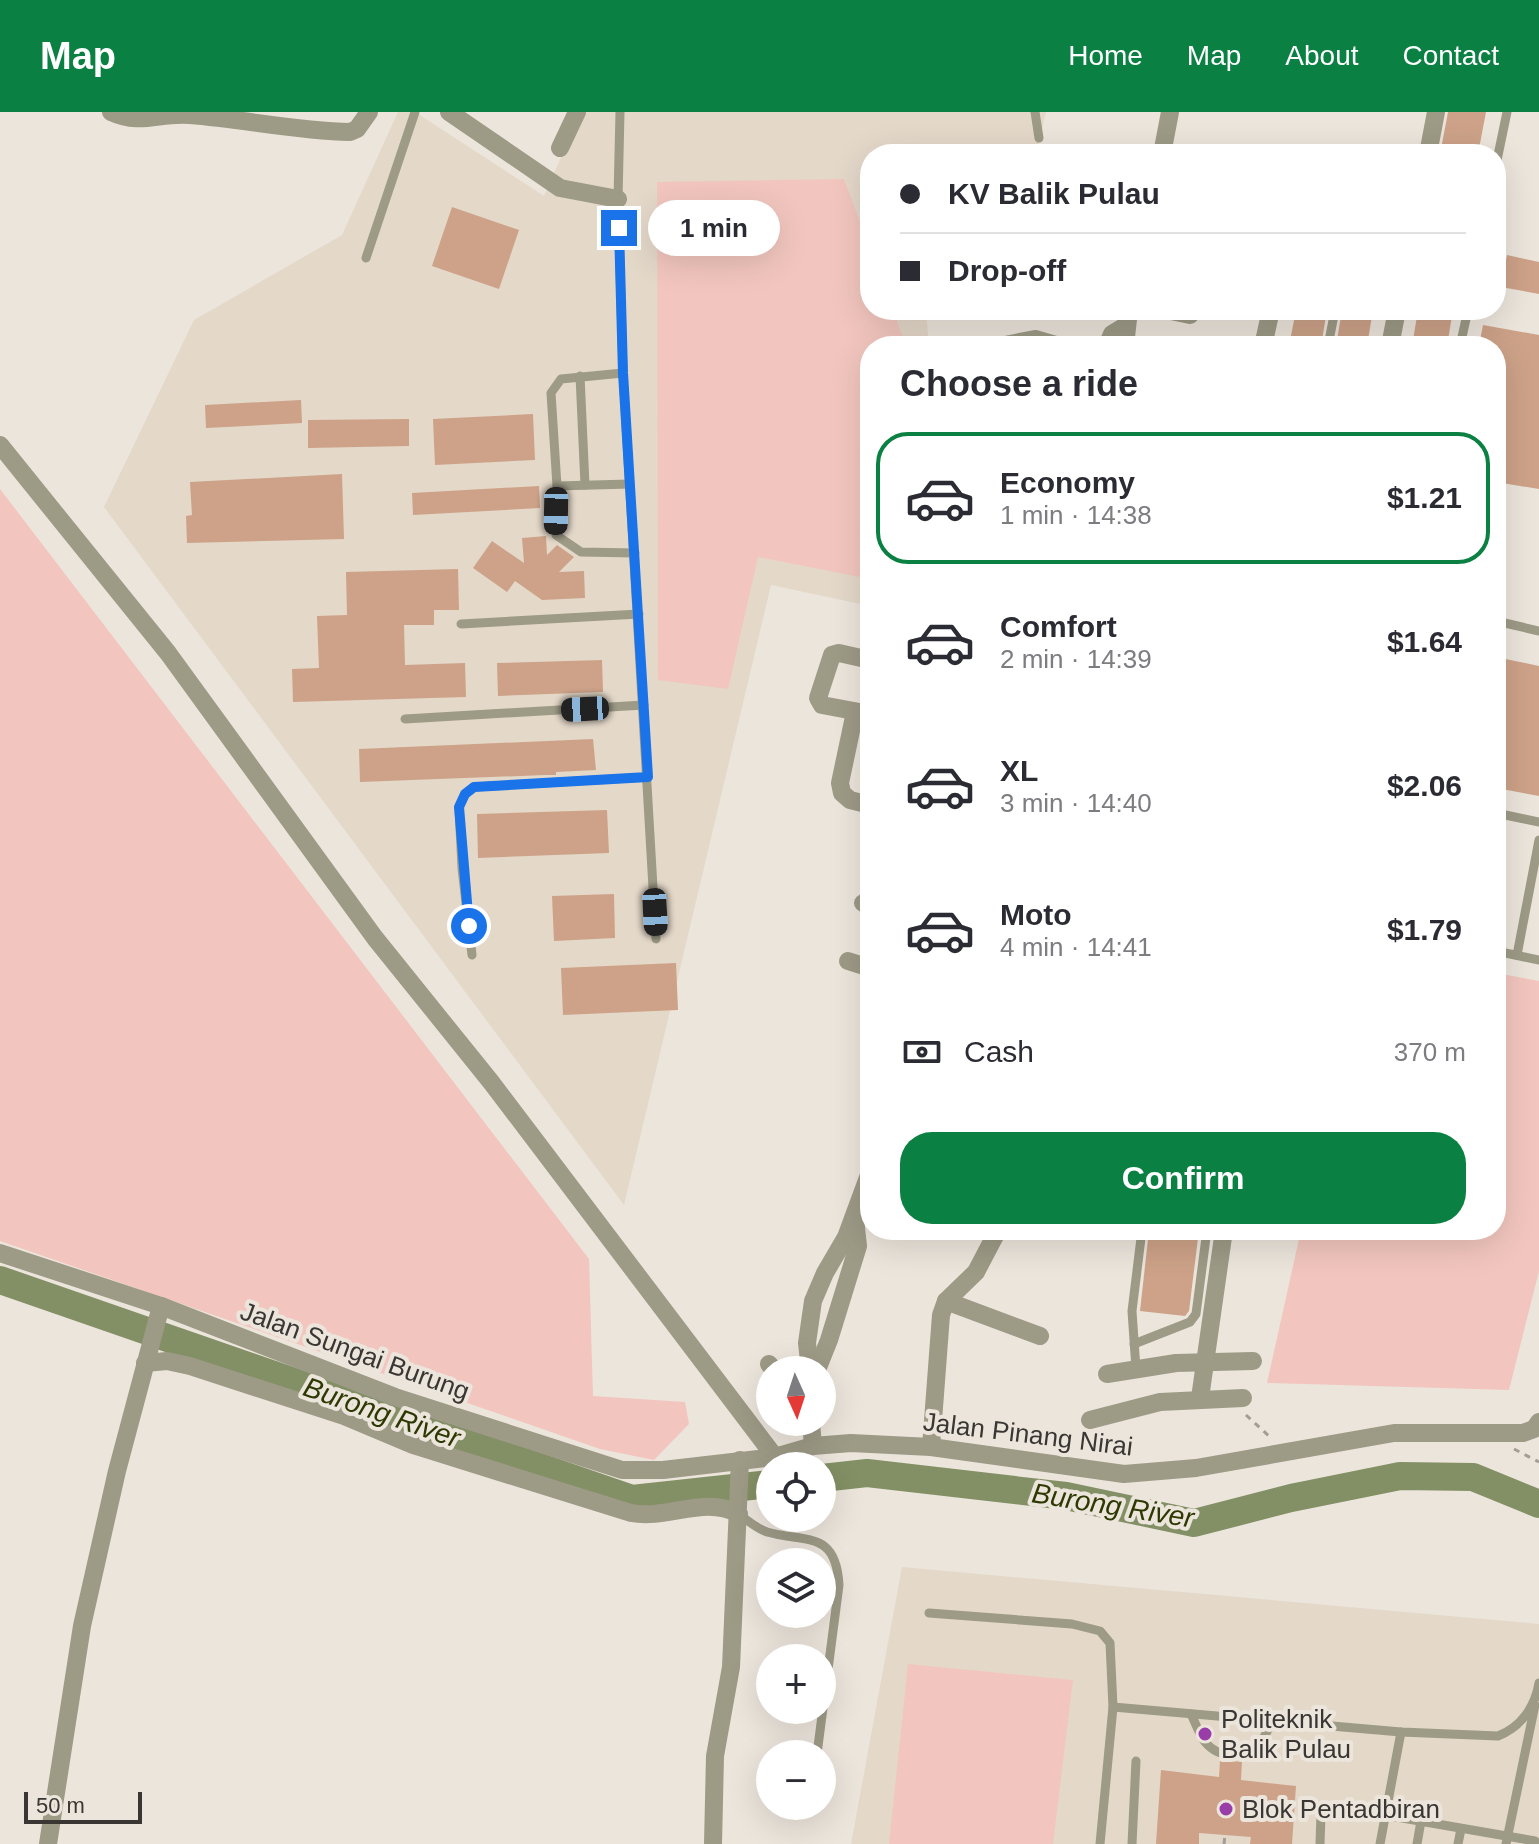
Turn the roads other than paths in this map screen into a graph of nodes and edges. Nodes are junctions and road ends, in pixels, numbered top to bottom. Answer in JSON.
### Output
{"nodes":[{"id":1,"x":111,"y":112,"type":"edge"},
{"id":2,"x":369,"y":112,"type":"edge"},
{"id":3,"x":415,"y":112,"type":"edge"},
{"id":4,"x":449,"y":112,"type":"edge"},
{"id":5,"x":577,"y":112,"type":"edge"},
{"id":6,"x":620,"y":112,"type":"edge"},
{"id":7,"x":1035,"y":112,"type":"edge"},
{"id":8,"x":1170,"y":112,"type":"edge"},
{"id":9,"x":1436,"y":112,"type":"edge"},
{"id":10,"x":1507,"y":112,"type":"edge"},
{"id":11,"x":1039,"y":138,"type":"dead end"},
{"id":12,"x":1164,"y":144,"type":"edge"},
{"id":13,"x":1430,"y":144,"type":"edge"},
{"id":14,"x":1500,"y":144,"type":"edge"},
{"id":15,"x":560,"y":148,"type":"dead end"},
{"id":16,"x":618,"y":199,"type":"junction"},
{"id":17,"x":366,"y":258,"type":"dead end"},
{"id":18,"x":1126,"y":320,"type":"edge"},
{"id":19,"x":1111,"y":336,"type":"edge"},
{"id":20,"x":623,"y":373,"type":"junction"},
{"id":21,"x":580,"y":376,"type":"junction"},
{"id":22,"x":0,"y":445,"type":"edge"},
{"id":23,"x":630,"y":484,"type":"junction"},
{"id":24,"x":585,"y":485,"type":"junction"},
{"id":25,"x":557,"y":486,"type":"junction"},
{"id":26,"x":635,"y":553,"type":"junction"},
{"id":27,"x":639,"y":614,"type":"junction"},
{"id":28,"x":1506,"y":623,"type":"edge"},
{"id":29,"x":461,"y":624,"type":"dead end"},
{"id":30,"x":1539,"y":631,"type":"edge"},
{"id":31,"x":860,"y":658,"type":"edge"},
{"id":32,"x":644,"y":705,"type":"junction"},
{"id":33,"x":860,"y":712,"type":"edge"},
{"id":34,"x":405,"y":719,"type":"dead end"},
{"id":35,"x":860,"y":722,"type":"edge"},
{"id":36,"x":648,"y":777,"type":"junction"},
{"id":37,"x":860,"y":802,"type":"edge"},
{"id":38,"x":1506,"y":816,"type":"edge"},
{"id":39,"x":1539,"y":822,"type":"edge"},
{"id":40,"x":1539,"y":840,"type":"edge"},
{"id":41,"x":656,"y":939,"type":"dead end"},
{"id":42,"x":1506,"y":953,"type":"edge"},
{"id":43,"x":472,"y":955,"type":"dead end"},
{"id":44,"x":1517,"y":955,"type":"junction"},
{"id":45,"x":1539,"y":960,"type":"edge"},
{"id":46,"x":848,"y":961,"type":"dead end"},
{"id":47,"x":860,"y":965,"type":"edge"},
{"id":48,"x":860,"y":1202,"type":"edge"},
{"id":49,"x":855,"y":1217,"type":"junction"},
{"id":50,"x":993,"y":1240,"type":"edge"},
{"id":51,"x":1141,"y":1240,"type":"edge"},
{"id":52,"x":1206,"y":1240,"type":"edge"},
{"id":53,"x":1223,"y":1240,"type":"edge"},
{"id":54,"x":0,"y":1253,"type":"edge"},
{"id":55,"x":946,"y":1301,"type":"junction"},
{"id":56,"x":160,"y":1312,"type":"junction"},
{"id":57,"x":1040,"y":1336,"type":"dead end"},
{"id":58,"x":1134,"y":1344,"type":"junction"},
{"id":59,"x":148,"y":1356,"type":"junction"},
{"id":60,"x":808,"y":1356,"type":"edge"},
{"id":61,"x":823,"y":1356,"type":"edge"},
{"id":62,"x":1253,"y":1361,"type":"dead end"},
{"id":63,"x":1205,"y":1363,"type":"junction"},
{"id":64,"x":1136,"y":1369,"type":"junction"},
{"id":65,"x":1107,"y":1374,"type":"dead end"},
{"id":66,"x":1200,"y":1398,"type":"junction"},
{"id":67,"x":1236,"y":1398,"type":"road end"},
{"id":68,"x":1090,"y":1420,"type":"dead end"},
{"id":69,"x":1539,"y":1422,"type":"edge"},
{"id":70,"x":812,"y":1436,"type":"edge"},
{"id":71,"x":813,"y":1446,"type":"junction"},
{"id":72,"x":931,"y":1447,"type":"junction"},
{"id":73,"x":771,"y":1452,"type":"edge"},
{"id":74,"x":792,"y":1452,"type":"edge"},
{"id":75,"x":756,"y":1462,"type":"edge"},
{"id":76,"x":698,"y":1465,"type":"joint"},
{"id":77,"x":740,"y":1466,"type":"junction"},
{"id":78,"x":739,"y":1512,"type":"junction"},
{"id":79,"x":929,"y":1613,"type":"dead end"},
{"id":80,"x":1539,"y":1689,"type":"edge"},
{"id":81,"x":1113,"y":1707,"type":"junction"},
{"id":82,"x":1191,"y":1714,"type":"junction"},
{"id":83,"x":1273,"y":1721,"type":"junction"},
{"id":84,"x":1401,"y":1732,"type":"junction"},
{"id":85,"x":819,"y":1740,"type":"edge"},
{"id":86,"x":1136,"y":1761,"type":"dead end"},
{"id":87,"x":1321,"y":1814,"type":"dead end"},
{"id":88,"x":1385,"y":1815,"type":"junction"},
{"id":89,"x":1421,"y":1821,"type":"junction"},
{"id":90,"x":1461,"y":1829,"type":"junction"},
{"id":91,"x":1506,"y":1840,"type":"edge"},
{"id":92,"x":48,"y":1844,"type":"edge"},
{"id":93,"x":713,"y":1844,"type":"edge"},
{"id":94,"x":1100,"y":1844,"type":"edge"},
{"id":95,"x":1132,"y":1844,"type":"edge"},
{"id":96,"x":1320,"y":1844,"type":"edge"},
{"id":97,"x":1380,"y":1844,"type":"edge"},
{"id":98,"x":1417,"y":1844,"type":"edge"},
{"id":99,"x":1458,"y":1844,"type":"edge"},
{"id":100,"x":1539,"y":1844,"type":"edge"}],
"edges":[{"from":1,"to":2,"type":"street"},
{"from":3,"to":17,"type":"lane"},
{"from":4,"to":16,"type":"street"},
{"from":5,"to":15,"type":"street"},
{"from":6,"to":16,"type":"lane"},
{"from":7,"to":11,"type":"lane"},
{"from":8,"to":12,"type":"street"},
{"from":9,"to":13,"type":"street"},
{"from":10,"to":14,"type":"lane"},
{"from":16,"to":20,"type":"lane"},
{"from":18,"to":19,"type":"street"},
{"from":20,"to":21,"type":"lane"},
{"from":20,"to":23,"type":"lane"},
{"from":21,"to":24,"type":"lane"},
{"from":21,"to":25,"type":"lane"},
{"from":22,"to":73,"type":"street"},
{"from":23,"to":24,"type":"lane"},
{"from":23,"to":26,"type":"lane"},
{"from":24,"to":25,"type":"lane"},
{"from":25,"to":26,"type":"lane"},
{"from":26,"to":27,"type":"lane"},
{"from":27,"to":29,"type":"lane"},
{"from":27,"to":32,"type":"lane"},
{"from":28,"to":30,"type":"lane"},
{"from":31,"to":33,"type":"street"},
{"from":32,"to":34,"type":"lane"},
{"from":32,"to":36,"type":"lane"},
{"from":35,"to":37,"type":"street"},
{"from":36,"to":41,"type":"lane"},
{"from":36,"to":43,"type":"lane"},
{"from":38,"to":39,"type":"lane"},
{"from":40,"to":44,"type":"lane"},
{"from":42,"to":44,"type":"lane"},
{"from":44,"to":45,"type":"lane"},
{"from":46,"to":47,"type":"street"},
{"from":48,"to":49,"type":"street"},
{"from":49,"to":60,"type":"street"},
{"from":49,"to":61,"type":"street"},
{"from":50,"to":55,"type":"street"},
{"from":51,"to":58,"type":"lane"},
{"from":52,"to":58,"type":"lane"},
{"from":53,"to":63,"type":"street"},
{"from":54,"to":56,"type":"street","name":"Jalan Sungai Burung"},
{"from":55,"to":57,"type":"street"},
{"from":55,"to":72,"type":"street"},
{"from":56,"to":59,"type":"street"},
{"from":56,"to":76,"type":"street","name":"Jalan Sungai Burung"},
{"from":58,"to":64,"type":"lane"},
{"from":59,"to":78,"type":"street"},
{"from":59,"to":92,"type":"street"},
{"from":62,"to":63,"type":"street"},
{"from":63,"to":64,"type":"street"},
{"from":63,"to":66,"type":"street"},
{"from":64,"to":65,"type":"street"},
{"from":66,"to":67,"type":"street"},
{"from":66,"to":68,"type":"street"},
{"from":69,"to":72,"type":"street","name":"Jalan Pinang Nirai"},
{"from":70,"to":71,"type":"street"},
{"from":71,"to":72,"type":"street","name":"Jalan Pinang Nirai"},
{"from":71,"to":74,"type":"street","name":"Jalan Pinang Nirai"},
{"from":75,"to":77,"type":"street","name":"Jalan Pinang Nirai"},
{"from":76,"to":77,"type":"street","name":"Jalan Pinang Nirai"},
{"from":77,"to":78,"type":"street"},
{"from":78,"to":85,"type":"lane"},
{"from":78,"to":93,"type":"street"},
{"from":79,"to":81,"type":"lane"},
{"from":80,"to":84,"type":"lane"},
{"from":80,"to":91,"type":"lane"},
{"from":81,"to":82,"type":"lane"},
{"from":81,"to":94,"type":"lane"},
{"from":82,"to":83,"type":"lane"},
{"from":82,"to":83,"type":"lane"},
{"from":83,"to":84,"type":"lane"},
{"from":84,"to":88,"type":"lane"},
{"from":86,"to":95,"type":"lane"},
{"from":87,"to":96,"type":"lane"},
{"from":88,"to":89,"type":"lane"},
{"from":88,"to":97,"type":"lane"},
{"from":89,"to":90,"type":"lane"},
{"from":89,"to":98,"type":"lane"},
{"from":90,"to":91,"type":"lane"},
{"from":90,"to":99,"type":"lane"},
{"from":91,"to":100,"type":"lane"}]}
